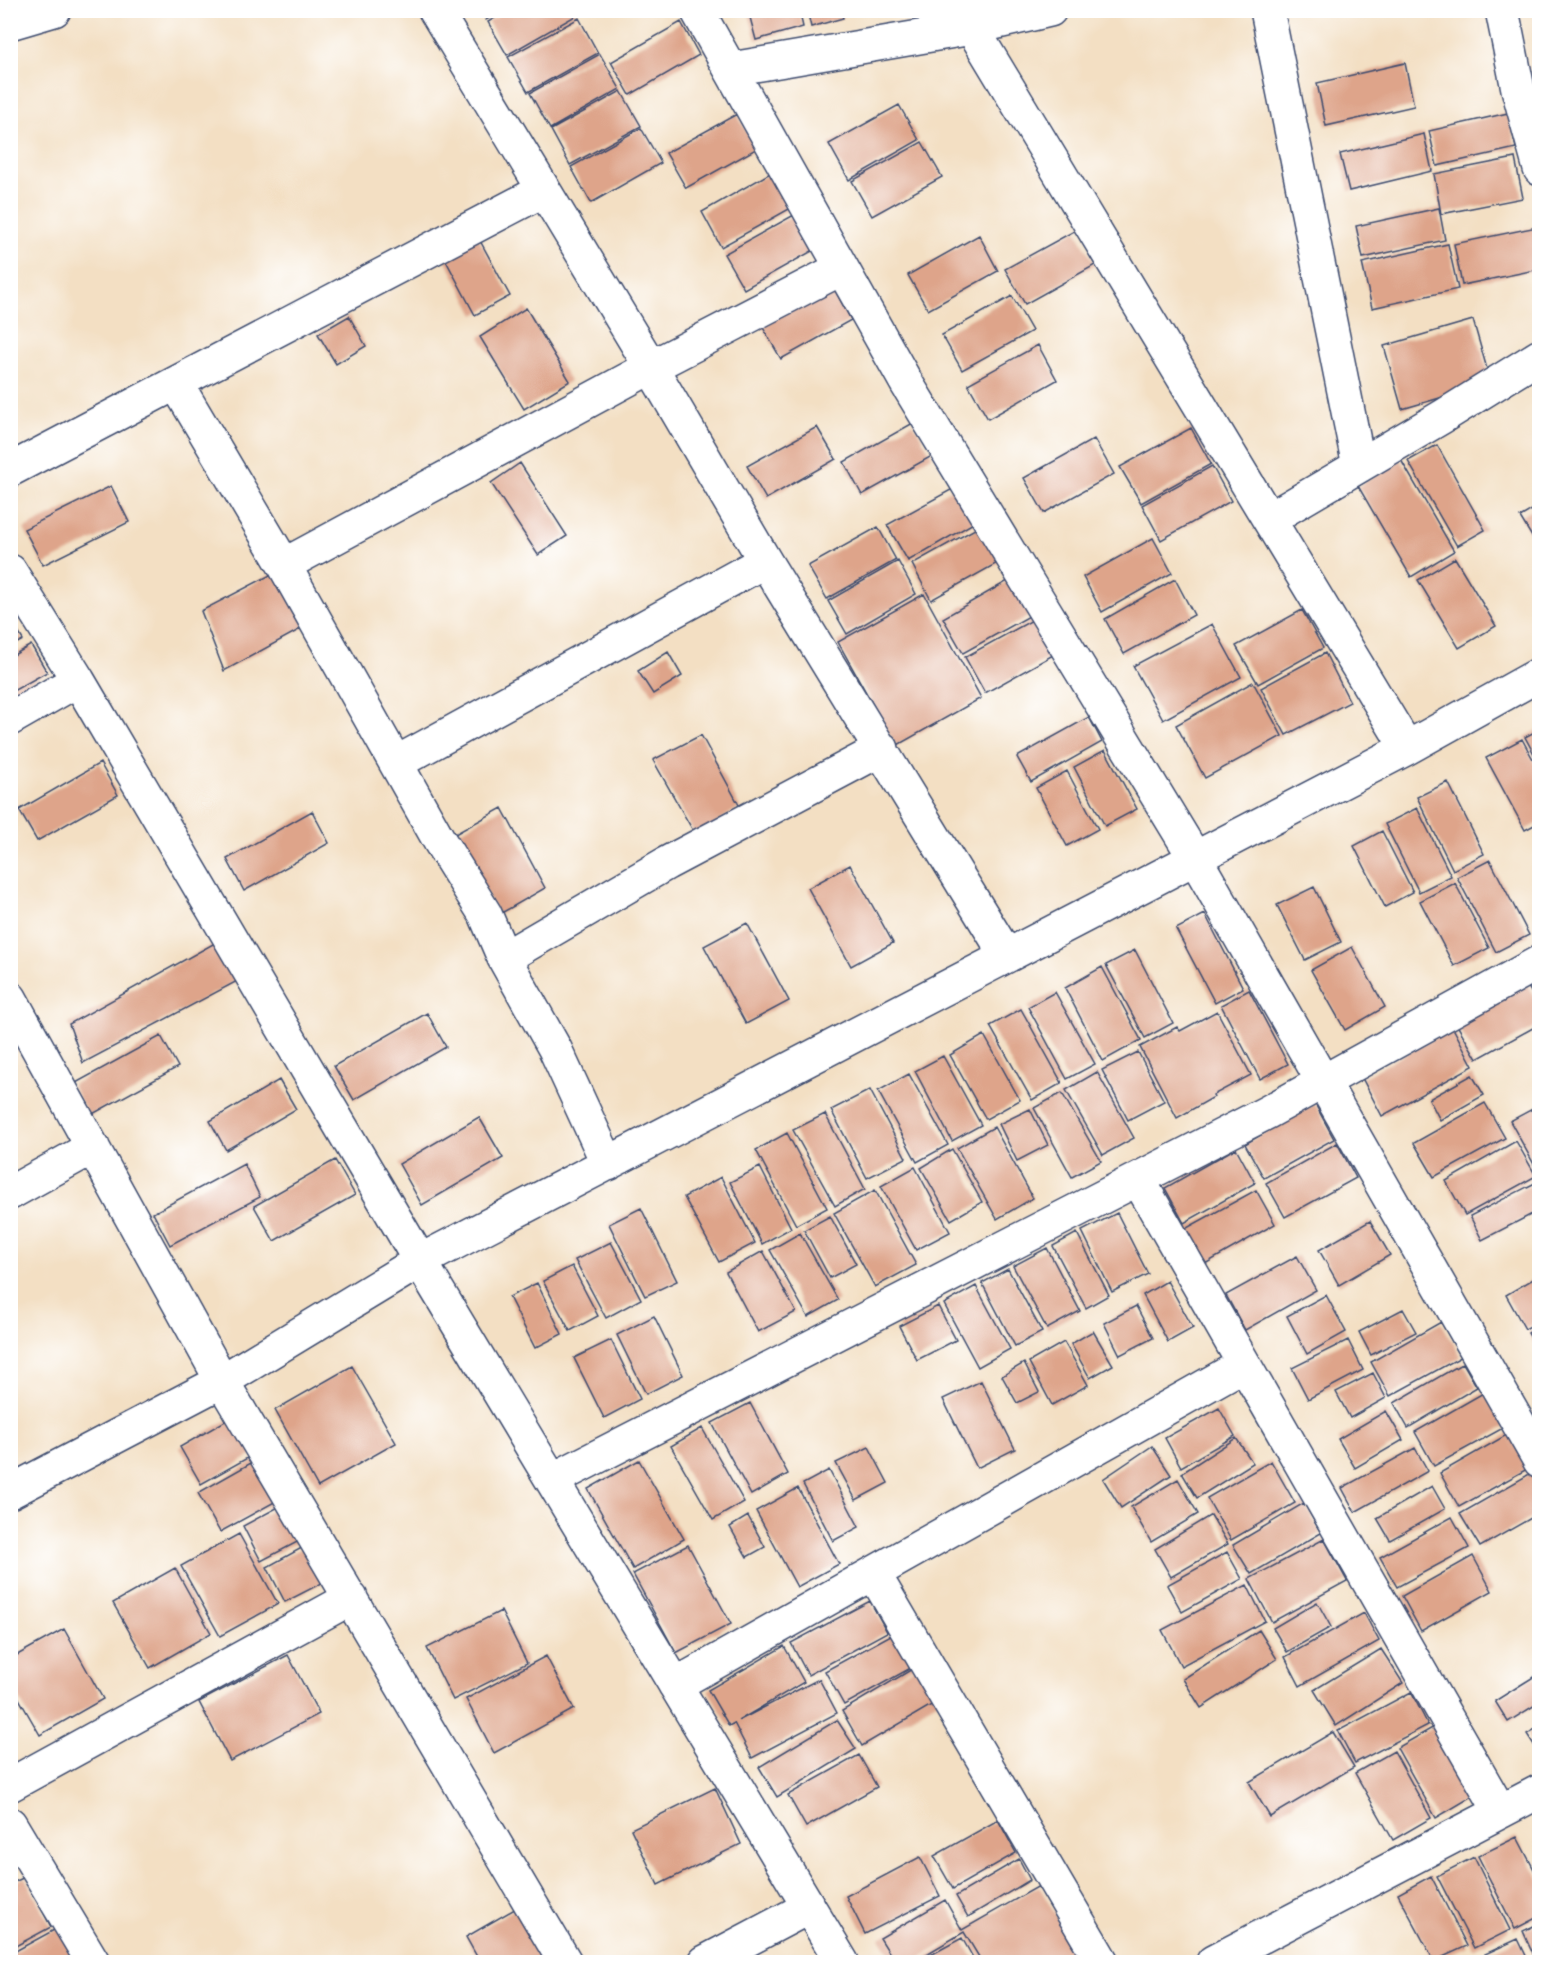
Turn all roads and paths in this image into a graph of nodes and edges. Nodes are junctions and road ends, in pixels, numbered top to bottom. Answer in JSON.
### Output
{"nodes":[{"id":1,"x":54,"y":10,"type":"edge"},
{"id":2,"x":435,"y":10,"type":"edge"},
{"id":3,"x":697,"y":10,"type":"edge"},
{"id":4,"x":1050,"y":10,"type":"edge"},
{"id":5,"x":1267,"y":10,"type":"edge"},
{"id":6,"x":1502,"y":10,"type":"edge"},
{"id":7,"x":10,"y":23,"type":"edge"},
{"id":8,"x":972,"y":28,"type":"junction"},
{"id":9,"x":731,"y":69,"type":"junction"},
{"id":10,"x":1539,"y":169,"type":"edge"},
{"id":11,"x":544,"y":190,"type":"junction"},
{"id":12,"x":842,"y":268,"type":"junction"},
{"id":13,"x":1539,"y":356,"type":"edge"},
{"id":14,"x":651,"y":367,"type":"junction"},
{"id":15,"x":176,"y":383,"type":"junction"},
{"id":16,"x":1359,"y":466,"type":"junction"},
{"id":17,"x":10,"y":470,"type":"edge"},
{"id":18,"x":1269,"y":519,"type":"junction"},
{"id":19,"x":765,"y":561,"type":"junction"},
{"id":20,"x":284,"y":566,"type":"junction"},
{"id":21,"x":10,"y":571,"type":"edge"},
{"id":22,"x":1539,"y":674,"type":"edge"},
{"id":23,"x":78,"y":680,"type":"junction"},
{"id":24,"x":10,"y":719,"type":"edge"},
{"id":25,"x":1407,"y":748,"type":"junction"},
{"id":26,"x":882,"y":749,"type":"junction"},
{"id":27,"x":396,"y":763,"type":"junction"},
{"id":28,"x":1196,"y":858,"type":"junction"},
{"id":29,"x":1007,"y":956,"type":"junction"},
{"id":30,"x":504,"y":958,"type":"junction"},
{"id":31,"x":1539,"y":962,"type":"edge"},
{"id":32,"x":10,"y":998,"type":"edge"},
{"id":33,"x":1324,"y":1082,"type":"junction"},
{"id":34,"x":93,"y":1146,"type":"junction"},
{"id":35,"x":608,"y":1164,"type":"junction"},
{"id":36,"x":1138,"y":1179,"type":"junction"},
{"id":37,"x":10,"y":1193,"type":"edge"},
{"id":38,"x":420,"y":1262,"type":"junction"},
{"id":39,"x":1244,"y":1365,"type":"junction"},
{"id":40,"x":222,"y":1381,"type":"junction"},
{"id":41,"x":1539,"y":1461,"type":"edge"},
{"id":42,"x":552,"y":1480,"type":"junction"},
{"id":43,"x":10,"y":1492,"type":"edge"},
{"id":44,"x":874,"y":1574,"type":"junction"},
{"id":45,"x":351,"y":1598,"type":"junction"},
{"id":46,"x":675,"y":1685,"type":"junction"},
{"id":47,"x":10,"y":1785,"type":"edge"},
{"id":48,"x":1539,"y":1791,"type":"edge"},
{"id":49,"x":1500,"y":1811,"type":"junction"},
{"id":50,"x":10,"y":1824,"type":"edge"},
{"id":51,"x":809,"y":1907,"type":"junction"},
{"id":52,"x":93,"y":1962,"type":"edge"},
{"id":53,"x":565,"y":1962,"type":"edge"},
{"id":54,"x":705,"y":1962,"type":"edge"},
{"id":55,"x":842,"y":1962,"type":"edge"},
{"id":56,"x":1102,"y":1962,"type":"edge"},
{"id":57,"x":1213,"y":1962,"type":"edge"}],
"edges":[{"from":1,"to":7,"type":"street"},
{"from":2,"to":11,"type":"street"},
{"from":3,"to":9,"type":"street"},
{"from":4,"to":8,"type":"street"},
{"from":5,"to":16,"type":"street"},
{"from":6,"to":10,"type":"street"},
{"from":8,"to":9,"type":"street"},
{"from":8,"to":18,"type":"street"},
{"from":9,"to":12,"type":"street"},
{"from":11,"to":14,"type":"street"},
{"from":11,"to":15,"type":"street"},
{"from":12,"to":14,"type":"street"},
{"from":12,"to":28,"type":"street"},
{"from":13,"to":16,"type":"street"},
{"from":14,"to":19,"type":"street"},
{"from":14,"to":20,"type":"street"},
{"from":15,"to":17,"type":"street"},
{"from":15,"to":20,"type":"street"},
{"from":16,"to":18,"type":"street"},
{"from":18,"to":25,"type":"street"},
{"from":19,"to":26,"type":"street"},
{"from":19,"to":27,"type":"street"},
{"from":20,"to":27,"type":"street"},
{"from":21,"to":23,"type":"street"},
{"from":22,"to":25,"type":"street"},
{"from":23,"to":24,"type":"street"},
{"from":23,"to":38,"type":"street"},
{"from":25,"to":28,"type":"street"},
{"from":26,"to":29,"type":"street"},
{"from":26,"to":30,"type":"street"},
{"from":27,"to":30,"type":"street"},
{"from":28,"to":29,"type":"street"},
{"from":28,"to":33,"type":"street"},
{"from":29,"to":35,"type":"street"},
{"from":30,"to":35,"type":"street"},
{"from":31,"to":33,"type":"street"},
{"from":32,"to":34,"type":"street"},
{"from":33,"to":36,"type":"street"},
{"from":33,"to":41,"type":"street"},
{"from":34,"to":37,"type":"street"},
{"from":34,"to":40,"type":"street"},
{"from":35,"to":38,"type":"street"},
{"from":36,"to":39,"type":"street"},
{"from":36,"to":42,"type":"street"},
{"from":38,"to":40,"type":"street"},
{"from":38,"to":42,"type":"street"},
{"from":39,"to":44,"type":"street"},
{"from":39,"to":49,"type":"street"},
{"from":40,"to":43,"type":"street"},
{"from":40,"to":45,"type":"street"},
{"from":42,"to":46,"type":"street"},
{"from":44,"to":46,"type":"street"},
{"from":44,"to":56,"type":"street"},
{"from":45,"to":47,"type":"street"},
{"from":45,"to":53,"type":"street"},
{"from":46,"to":51,"type":"street"},
{"from":48,"to":49,"type":"street"},
{"from":49,"to":57,"type":"street"},
{"from":50,"to":52,"type":"street"},
{"from":51,"to":54,"type":"street"},
{"from":51,"to":55,"type":"street"}]}
